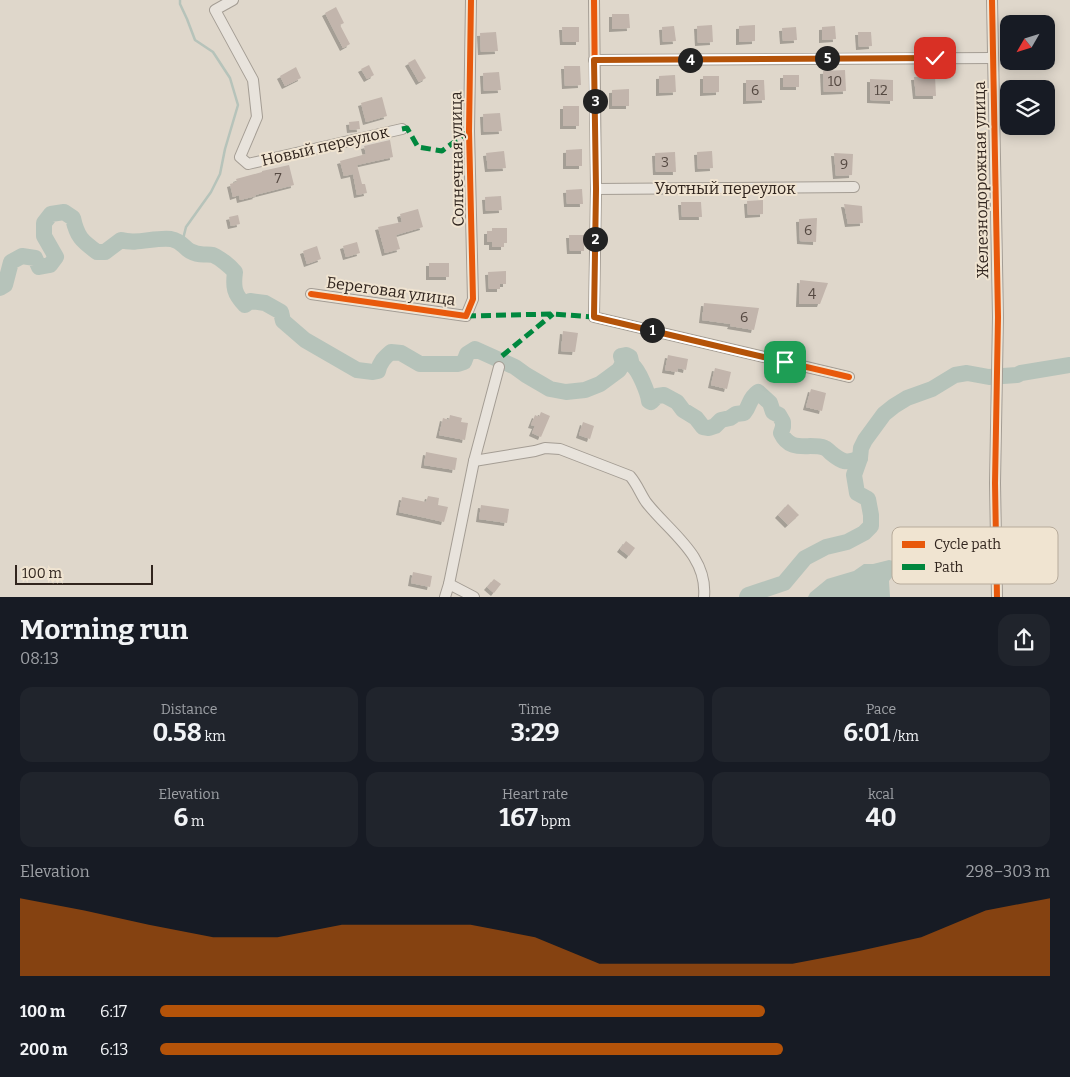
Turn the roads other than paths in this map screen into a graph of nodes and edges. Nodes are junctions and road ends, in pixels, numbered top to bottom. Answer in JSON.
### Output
{"nodes":[{"id":1,"x":233,"y":0,"type":"edge"},
{"id":2,"x":471,"y":0,"type":"edge"},
{"id":3,"x":594,"y":0,"type":"edge"},
{"id":4,"x":992,"y":0,"type":"edge"},
{"id":5,"x":993,"y":58,"type":"junction"},
{"id":6,"x":594,"y":60,"type":"junction"},
{"id":7,"x":402,"y":129,"type":"dead end"},
{"id":8,"x":854,"y":188,"type":"dead end"},
{"id":9,"x":596,"y":189,"type":"junction"},
{"id":10,"x":312,"y":294,"type":"dead end"},
{"id":11,"x":466,"y":316,"type":"joint"},
{"id":12,"x":499,"y":366,"type":"dead end"},
{"id":13,"x":849,"y":377,"type":"dead end"},
{"id":14,"x":474,"y":461,"type":"junction"},
{"id":15,"x":996,"y":527,"type":"edge"},
{"id":16,"x":450,"y":584,"type":"junction"},
{"id":17,"x":997,"y":584,"type":"edge"},
{"id":18,"x":445,"y":597,"type":"edge"},
{"id":19,"x":474,"y":597,"type":"edge"},
{"id":20,"x":704,"y":597,"type":"edge"},
{"id":21,"x":997,"y":597,"type":"edge"}],
"edges":[{"from":1,"to":7,"type":"street","name":"Новый переулок"},
{"from":2,"to":11,"type":"street","name":"Солнечная улица"},
{"from":3,"to":6,"type":"street"},
{"from":4,"to":5,"type":"street","name":"Железнодорожная улица"},
{"from":5,"to":6,"type":"street"},
{"from":5,"to":15,"type":"street","name":"Железнодорожная улица"},
{"from":6,"to":9,"type":"street"},
{"from":8,"to":9,"type":"street","name":"Уютный переулок"},
{"from":9,"to":13,"type":"street"},
{"from":10,"to":11,"type":"street","name":"Береговая улица"},
{"from":12,"to":14,"type":"street"},
{"from":14,"to":16,"type":"street"},
{"from":14,"to":20,"type":"street"},
{"from":16,"to":18,"type":"street"},
{"from":16,"to":19,"type":"street"},
{"from":17,"to":21,"type":"street","name":"Железнодорожная улица"}]}
